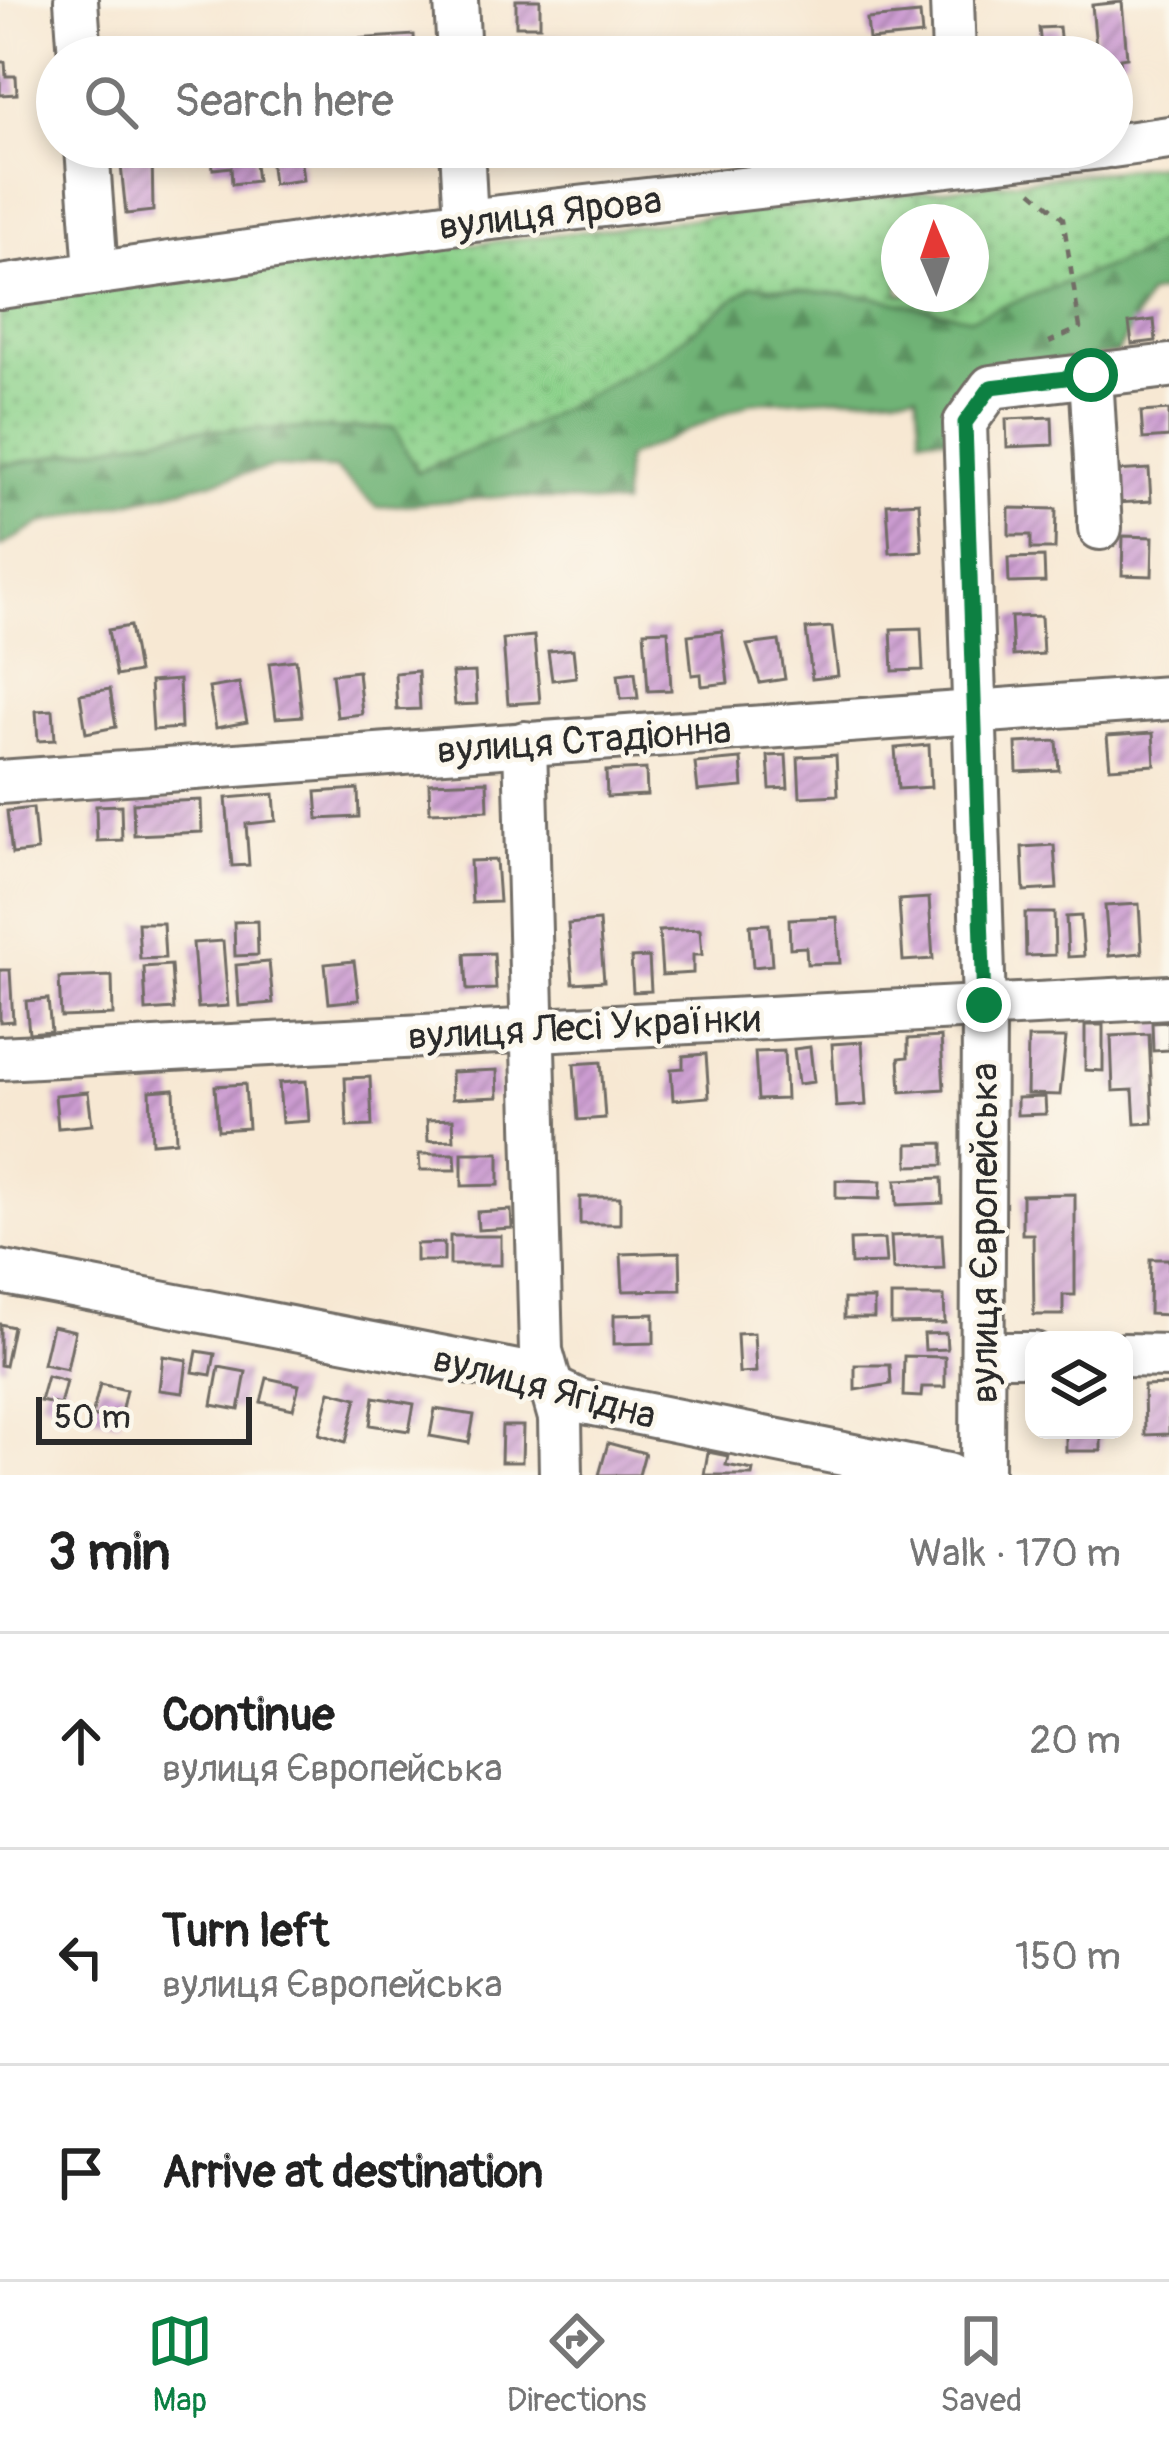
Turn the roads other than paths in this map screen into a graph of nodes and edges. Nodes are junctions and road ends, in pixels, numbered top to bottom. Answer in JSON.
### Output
{"nodes":[{"id":1,"x":76,"y":0,"type":"edge"},
{"id":2,"x":456,"y":0,"type":"edge"},
{"id":3,"x":952,"y":0,"type":"edge"},
{"id":4,"x":79,"y":36,"type":"edge"},
{"id":5,"x":458,"y":36,"type":"edge"},
{"id":6,"x":953,"y":36,"type":"edge"},
{"id":7,"x":1169,"y":138,"type":"edge"},
{"id":8,"x":1133,"y":143,"type":"edge"},
{"id":9,"x":89,"y":168,"type":"edge"},
{"id":10,"x":463,"y":168,"type":"edge"},
{"id":11,"x":891,"y":168,"type":"edge"},
{"id":12,"x":466,"y":221,"type":"junction"},
{"id":13,"x":96,"y":271,"type":"junction"},
{"id":14,"x":0,"y":286,"type":"edge"},
{"id":15,"x":1169,"y":366,"type":"edge"},
{"id":16,"x":1091,"y":375,"type":"junction"},
{"id":17,"x":1100,"y":528,"type":"dead end"},
{"id":18,"x":1169,"y":698,"type":"edge"},
{"id":19,"x":975,"y":711,"type":"junction"},
{"id":20,"x":525,"y":743,"type":"junction"},
{"id":21,"x":0,"y":782,"type":"edge"},
{"id":22,"x":1169,"y":997,"type":"edge"},
{"id":23,"x":984,"y":1005,"type":"junction"},
{"id":24,"x":530,"y":1028,"type":"junction"},
{"id":25,"x":0,"y":1058,"type":"edge"},
{"id":26,"x":0,"y":1272,"type":"edge"},
{"id":27,"x":984,"y":1354,"type":"junction"},
{"id":28,"x":1025,"y":1354,"type":"edge"},
{"id":29,"x":1133,"y":1355,"type":"edge"},
{"id":30,"x":1169,"y":1356,"type":"edge"},
{"id":31,"x":548,"y":1385,"type":"junction"},
{"id":32,"x":561,"y":1475,"type":"edge"},
{"id":33,"x":948,"y":1475,"type":"edge"},
{"id":34,"x":982,"y":1475,"type":"edge"}],
"edges":[{"from":1,"to":4,"type":"street"},
{"from":2,"to":5,"type":"street"},
{"from":3,"to":6,"type":"street"},
{"from":7,"to":8,"type":"street"},
{"from":9,"to":13,"type":"street"},
{"from":10,"to":12,"type":"street"},
{"from":11,"to":12,"type":"street","name":"вулиця Ярова"},
{"from":12,"to":13,"type":"street","name":"вулиця Ярова"},
{"from":13,"to":14,"type":"street","name":"вулиця Ярова"},
{"from":15,"to":16,"type":"street","name":"вулиця Європейська"},
{"from":16,"to":17,"type":"street"},
{"from":16,"to":19,"type":"street","name":"вулиця Європейська"},
{"from":18,"to":19,"type":"street","name":"вулиця Стадіонна"},
{"from":19,"to":20,"type":"street","name":"вулиця Стадіонна"},
{"from":19,"to":23,"type":"street","name":"вулиця Європейська"},
{"from":20,"to":21,"type":"street","name":"вулиця Стадіонна"},
{"from":20,"to":24,"type":"street"},
{"from":22,"to":23,"type":"street","name":"вулиця Лесі Українки"},
{"from":23,"to":24,"type":"street","name":"вулиця Лесі Українки"},
{"from":23,"to":27,"type":"street","name":"вулиця Європейська"},
{"from":24,"to":25,"type":"street","name":"вулиця Лесі Українки"},
{"from":24,"to":31,"type":"street"},
{"from":26,"to":31,"type":"street","name":"вулиця Ягідна"},
{"from":27,"to":28,"type":"street"},
{"from":27,"to":34,"type":"street","name":"вулиця Європейська"},
{"from":29,"to":30,"type":"street"},
{"from":31,"to":32,"type":"street"},
{"from":31,"to":33,"type":"street","name":"вулиця Ягідна"}]}
